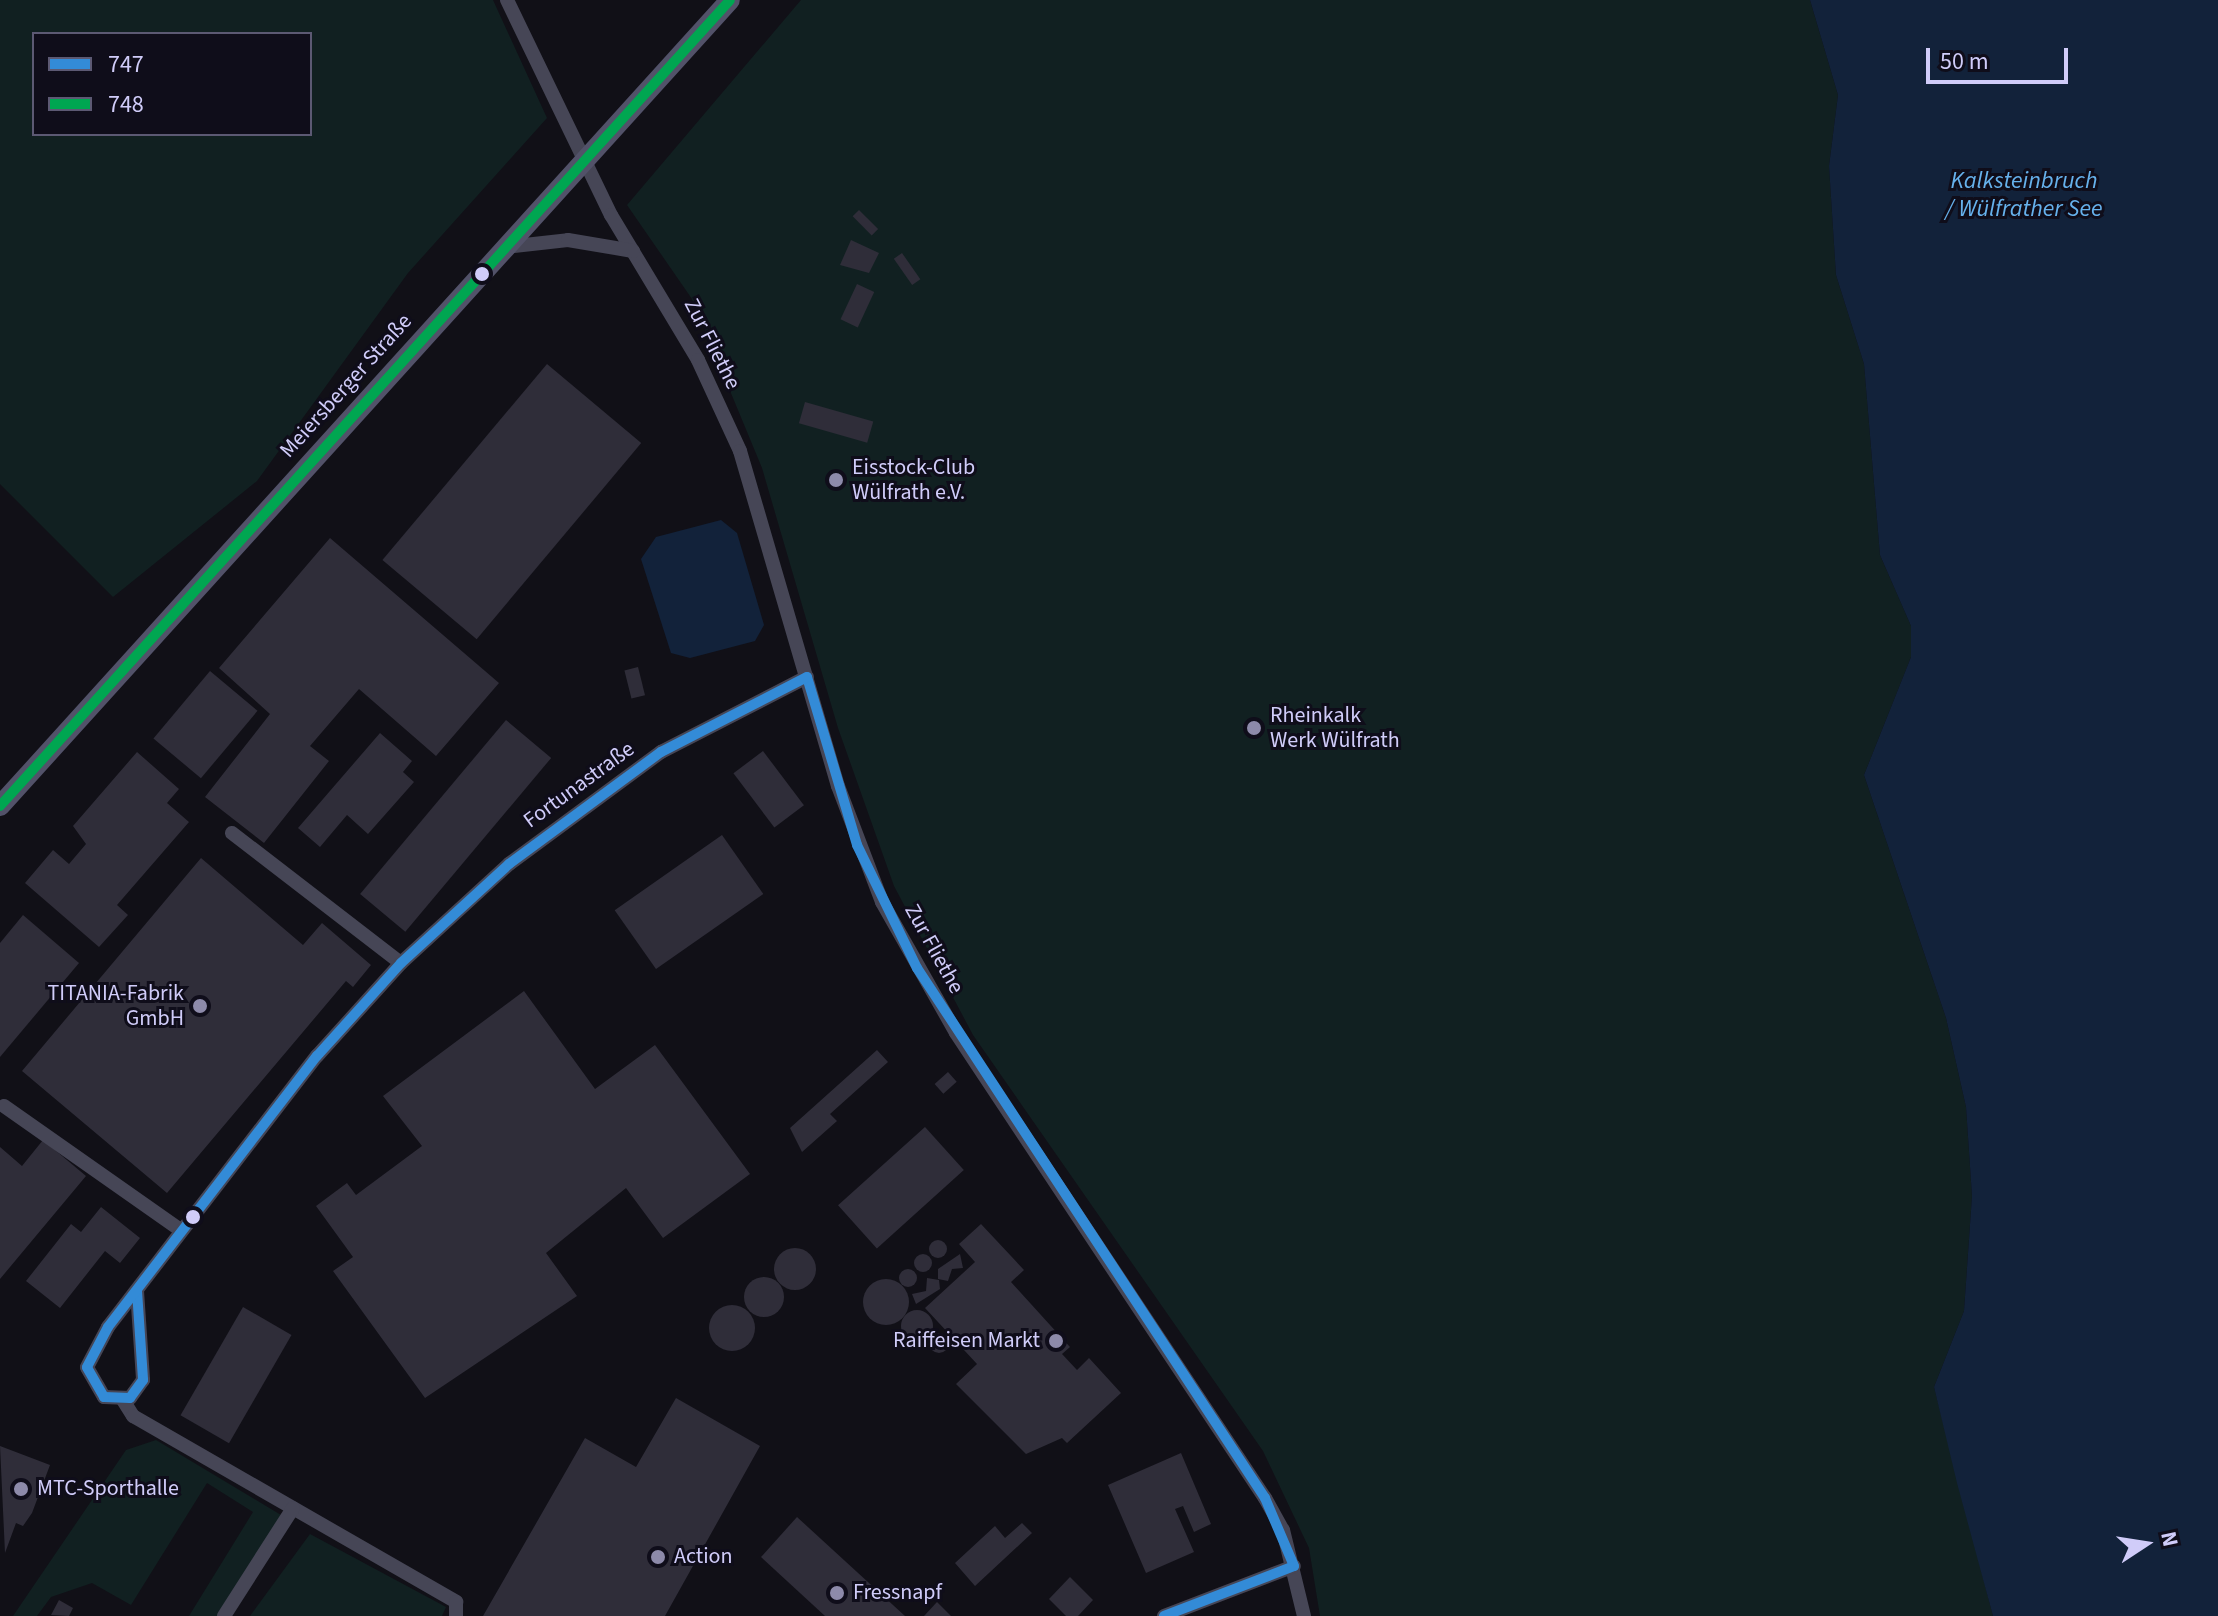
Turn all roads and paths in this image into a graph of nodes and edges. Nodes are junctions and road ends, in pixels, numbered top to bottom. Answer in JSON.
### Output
{"nodes":[{"id":1,"x":507,"y":0,"type":"edge"},
{"id":2,"x":730,"y":0,"type":"edge"},
{"id":3,"x":588,"y":159,"type":"junction"},
{"id":4,"x":505,"y":247,"type":"junction"},
{"id":5,"x":633,"y":251,"type":"junction"},
{"id":6,"x":807,"y":677,"type":"junction"},
{"id":7,"x":0,"y":806,"type":"edge"},
{"id":8,"x":232,"y":833,"type":"dead end"},
{"id":9,"x":401,"y":963,"type":"junction"},
{"id":10,"x":4,"y":1106,"type":"dead end"},
{"id":11,"x":179,"y":1229,"type":"junction"},
{"id":12,"x":137,"y":1291,"type":"junction"},
{"id":13,"x":123,"y":1400,"type":"junction"},
{"id":14,"x":293,"y":1508,"type":"junction"},
{"id":15,"x":1294,"y":1566,"type":"junction"},
{"id":16,"x":224,"y":1616,"type":"edge"},
{"id":17,"x":456,"y":1616,"type":"edge"},
{"id":18,"x":1164,"y":1616,"type":"edge"},
{"id":19,"x":1304,"y":1616,"type":"edge"}],
"edges":[{"from":1,"to":3,"type":"street","name":"Zur Fliethe"},
{"from":2,"to":3,"type":"main road","name":"Meiersberger Straße"},
{"from":3,"to":4,"type":"main road","name":"Meiersberger Straße"},
{"from":3,"to":5,"type":"street","name":"Zur Fliethe"},
{"from":4,"to":5,"type":"street"},
{"from":4,"to":7,"type":"main road","name":"Meiersberger Straße"},
{"from":5,"to":6,"type":"street","name":"Zur Fliethe"},
{"from":6,"to":9,"type":"street","name":"Fortunastraße"},
{"from":6,"to":15,"type":"street","name":"Zur Fliethe"},
{"from":8,"to":9,"type":"street"},
{"from":9,"to":11,"type":"street","name":"Fortunastraße"},
{"from":10,"to":11,"type":"street"},
{"from":11,"to":12,"type":"street","name":"Fortunastraße"},
{"from":12,"to":13,"type":"street"},
{"from":12,"to":13,"type":"street","name":"Fortunastraße"},
{"from":13,"to":14,"type":"street"},
{"from":14,"to":16,"type":"street"},
{"from":14,"to":17,"type":"street"},
{"from":15,"to":18,"type":"street"},
{"from":15,"to":19,"type":"street","name":"Zur Fliethe"}]}
